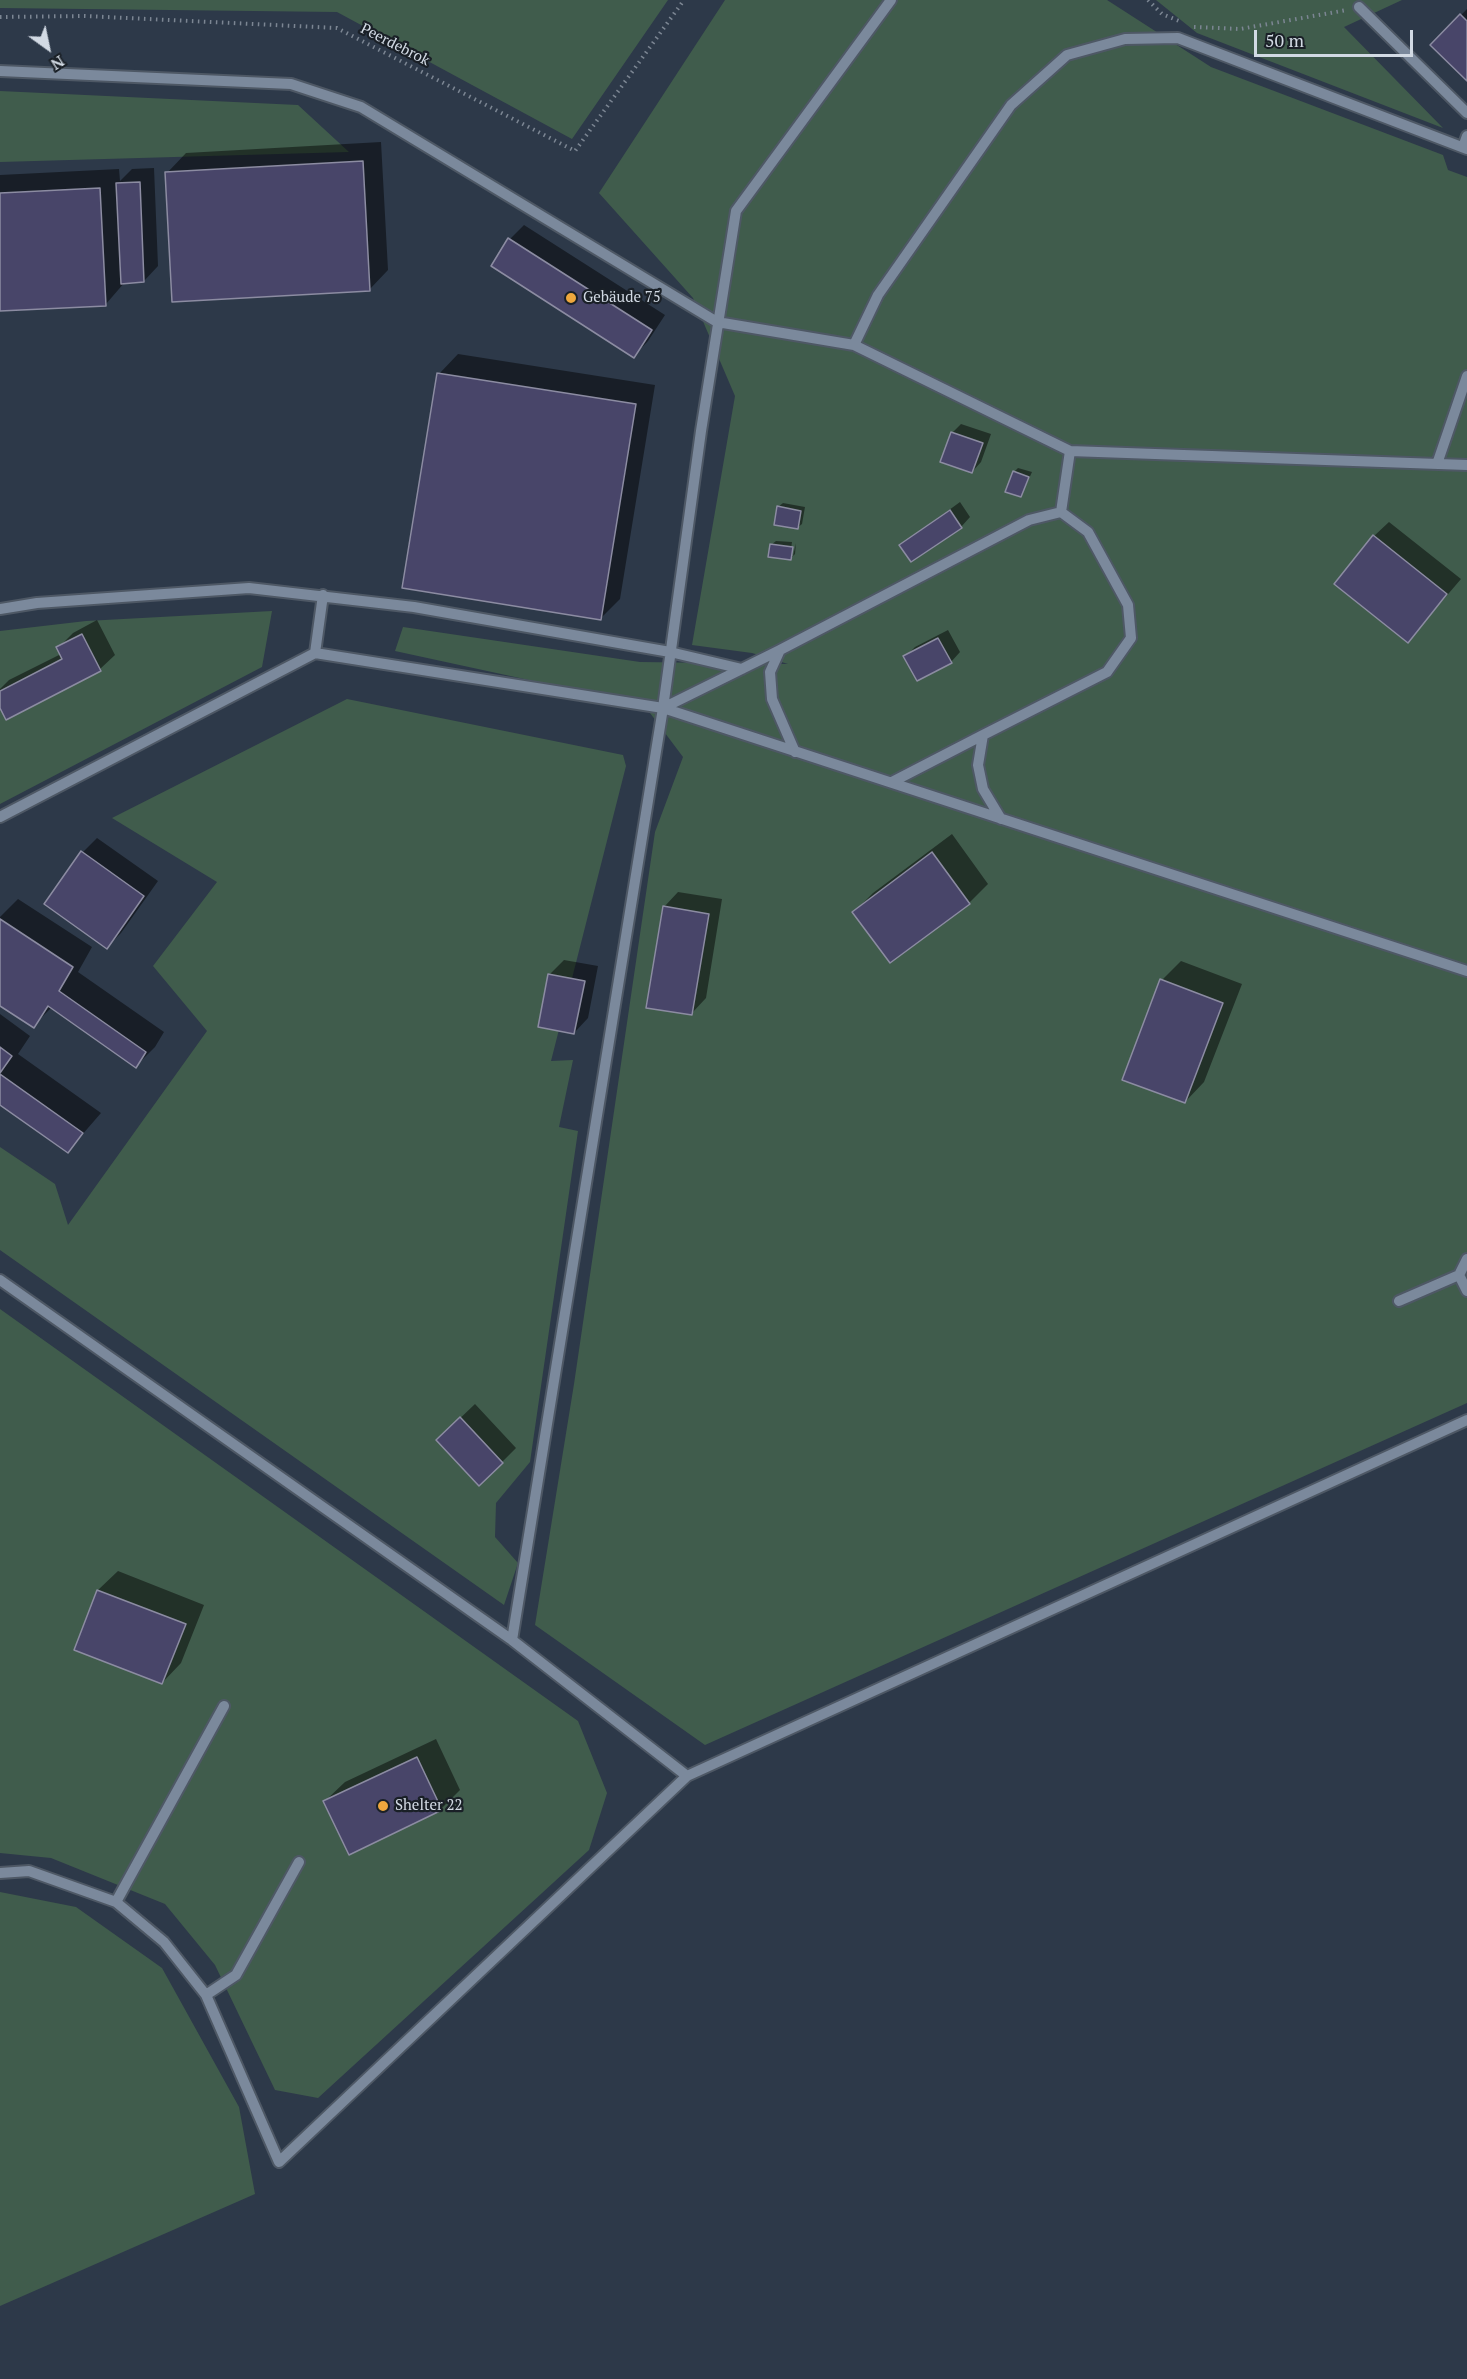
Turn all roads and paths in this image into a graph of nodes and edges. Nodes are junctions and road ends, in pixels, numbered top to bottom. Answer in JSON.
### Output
{"nodes":[{"id":1,"x":684,"y":0,"type":"edge"},
{"id":2,"x":891,"y":0,"type":"edge"},
{"id":3,"x":1148,"y":0,"type":"edge"},
{"id":4,"x":1359,"y":8,"type":"joint"},
{"id":5,"x":0,"y":17,"type":"edge"},
{"id":6,"x":1182,"y":22,"type":"dead end"},
{"id":7,"x":1192,"y":26,"type":"dead end"},
{"id":8,"x":0,"y":70,"type":"edge"},
{"id":9,"x":1467,"y":113,"type":"edge"},
{"id":10,"x":1467,"y":136,"type":"edge"},
{"id":11,"x":1465,"y":148,"type":"edge"},
{"id":12,"x":717,"y":322,"type":"junction"},
{"id":13,"x":854,"y":345,"type":"junction"},
{"id":14,"x":1467,"y":376,"type":"edge"},
{"id":15,"x":1070,"y":452,"type":"junction"},
{"id":16,"x":1437,"y":464,"type":"junction"},
{"id":17,"x":1467,"y":465,"type":"edge"},
{"id":18,"x":1061,"y":512,"type":"junction"},
{"id":19,"x":323,"y":595,"type":"junction"},
{"id":20,"x":0,"y":609,"type":"edge"},
{"id":21,"x":780,"y":650,"type":"junction"},
{"id":22,"x":670,"y":652,"type":"junction"},
{"id":23,"x":315,"y":653,"type":"junction"},
{"id":24,"x":742,"y":669,"type":"junction"},
{"id":25,"x":663,"y":708,"type":"junction"},
{"id":26,"x":983,"y":735,"type":"junction"},
{"id":27,"x":795,"y":752,"type":"junction"},
{"id":28,"x":892,"y":782,"type":"junction"},
{"id":29,"x":0,"y":817,"type":"edge"},
{"id":30,"x":1001,"y":819,"type":"junction"},
{"id":31,"x":1467,"y":971,"type":"edge"},
{"id":32,"x":1467,"y":1259,"type":"edge"},
{"id":33,"x":1459,"y":1275,"type":"junction"},
{"id":34,"x":0,"y":1280,"type":"edge"},
{"id":35,"x":1467,"y":1291,"type":"edge"},
{"id":36,"x":1399,"y":1301,"type":"dead end"},
{"id":37,"x":1467,"y":1420,"type":"edge"},
{"id":38,"x":512,"y":1640,"type":"junction"},
{"id":39,"x":224,"y":1706,"type":"dead end"},
{"id":40,"x":687,"y":1776,"type":"junction"},
{"id":41,"x":299,"y":1862,"type":"dead end"},
{"id":42,"x":0,"y":1873,"type":"edge"},
{"id":43,"x":116,"y":1902,"type":"junction"},
{"id":44,"x":206,"y":1995,"type":"junction"}],
"edges":[{"from":1,"to":5,"type":"path","name":"Peerdebrok"},
{"from":2,"to":12,"type":"lane"},
{"from":3,"to":6,"type":"path"},
{"from":4,"to":7,"type":"path"},
{"from":4,"to":9,"type":"lane"},
{"from":8,"to":12,"type":"lane"},
{"from":10,"to":11,"type":"lane"},
{"from":11,"to":13,"type":"lane"},
{"from":12,"to":13,"type":"lane"},
{"from":12,"to":22,"type":"lane"},
{"from":13,"to":15,"type":"lane"},
{"from":14,"to":16,"type":"lane"},
{"from":15,"to":16,"type":"lane"},
{"from":15,"to":18,"type":"lane"},
{"from":16,"to":17,"type":"lane"},
{"from":18,"to":21,"type":"lane"},
{"from":18,"to":26,"type":"lane"},
{"from":19,"to":20,"type":"lane"},
{"from":19,"to":22,"type":"lane"},
{"from":19,"to":23,"type":"lane"},
{"from":21,"to":24,"type":"lane"},
{"from":21,"to":27,"type":"lane"},
{"from":22,"to":24,"type":"lane"},
{"from":22,"to":25,"type":"lane"},
{"from":23,"to":25,"type":"lane"},
{"from":23,"to":29,"type":"lane"},
{"from":24,"to":25,"type":"lane"},
{"from":25,"to":27,"type":"lane"},
{"from":25,"to":38,"type":"lane"},
{"from":26,"to":28,"type":"lane"},
{"from":26,"to":30,"type":"lane"},
{"from":27,"to":28,"type":"lane"},
{"from":28,"to":30,"type":"lane"},
{"from":30,"to":31,"type":"lane"},
{"from":32,"to":33,"type":"lane"},
{"from":33,"to":35,"type":"lane"},
{"from":33,"to":36,"type":"lane"},
{"from":34,"to":38,"type":"lane"},
{"from":37,"to":40,"type":"lane"},
{"from":38,"to":40,"type":"lane"},
{"from":39,"to":43,"type":"lane"},
{"from":40,"to":44,"type":"lane"},
{"from":41,"to":44,"type":"lane"},
{"from":42,"to":43,"type":"lane"},
{"from":43,"to":44,"type":"lane"}]}
